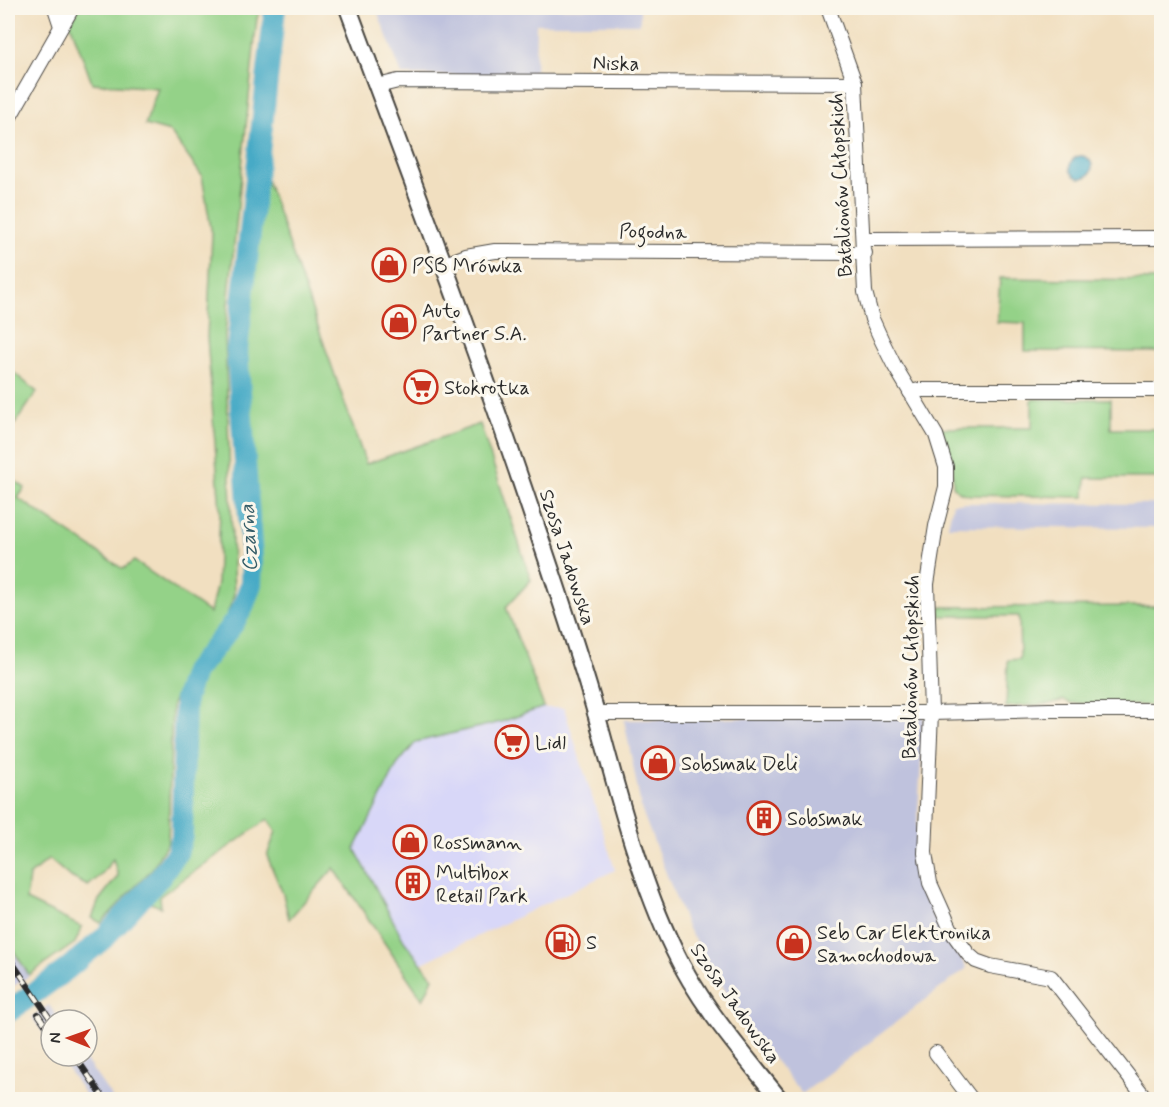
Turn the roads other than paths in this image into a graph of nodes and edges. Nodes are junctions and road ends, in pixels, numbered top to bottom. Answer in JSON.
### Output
{"nodes":[{"id":1,"x":55,"y":8,"type":"edge"},
{"id":2,"x":72,"y":8,"type":"edge"},
{"id":3,"x":348,"y":8,"type":"edge"},
{"id":4,"x":828,"y":8,"type":"edge"},
{"id":5,"x":61,"y":26,"type":"junction"},
{"id":6,"x":855,"y":83,"type":"junction"},
{"id":7,"x":378,"y":86,"type":"junction"},
{"id":8,"x":8,"y":120,"type":"edge"},
{"id":9,"x":1161,"y":238,"type":"edge"},
{"id":10,"x":864,"y":246,"type":"junction"},
{"id":11,"x":443,"y":265,"type":"junction"},
{"id":12,"x":1161,"y":390,"type":"edge"},
{"id":13,"x":910,"y":392,"type":"junction"},
{"id":14,"x":1161,"y":710,"type":"edge"},
{"id":15,"x":596,"y":713,"type":"junction"},
{"id":16,"x":931,"y":713,"type":"junction"},
{"id":17,"x":936,"y":1053,"type":"dead end"},
{"id":18,"x":780,"y":1100,"type":"edge"},
{"id":19,"x":972,"y":1100,"type":"edge"},
{"id":20,"x":1147,"y":1100,"type":"edge"}],
"edges":[{"from":1,"to":5,"type":"street"},
{"from":2,"to":5,"type":"street"},
{"from":3,"to":7,"type":"main road","name":"Szosa Jadowska"},
{"from":4,"to":6,"type":"street","name":"Batalionów Chłopskich"},
{"from":5,"to":8,"type":"street"},
{"from":6,"to":7,"type":"street","name":"Niska"},
{"from":6,"to":10,"type":"street","name":"Batalionów Chłopskich"},
{"from":7,"to":11,"type":"main road","name":"Szosa Jadowska"},
{"from":9,"to":10,"type":"street","name":"Pogodna"},
{"from":10,"to":11,"type":"street","name":"Pogodna"},
{"from":10,"to":13,"type":"street","name":"Batalionów Chłopskich"},
{"from":11,"to":15,"type":"main road","name":"Szosa Jadowska"},
{"from":12,"to":13,"type":"street"},
{"from":13,"to":16,"type":"street","name":"Batalionów Chłopskich"},
{"from":14,"to":16,"type":"street"},
{"from":15,"to":16,"type":"street"},
{"from":15,"to":18,"type":"main road","name":"Szosa Jadowska"},
{"from":16,"to":20,"type":"street","name":"Batalionów Chłopskich"},
{"from":17,"to":19,"type":"street"}]}
